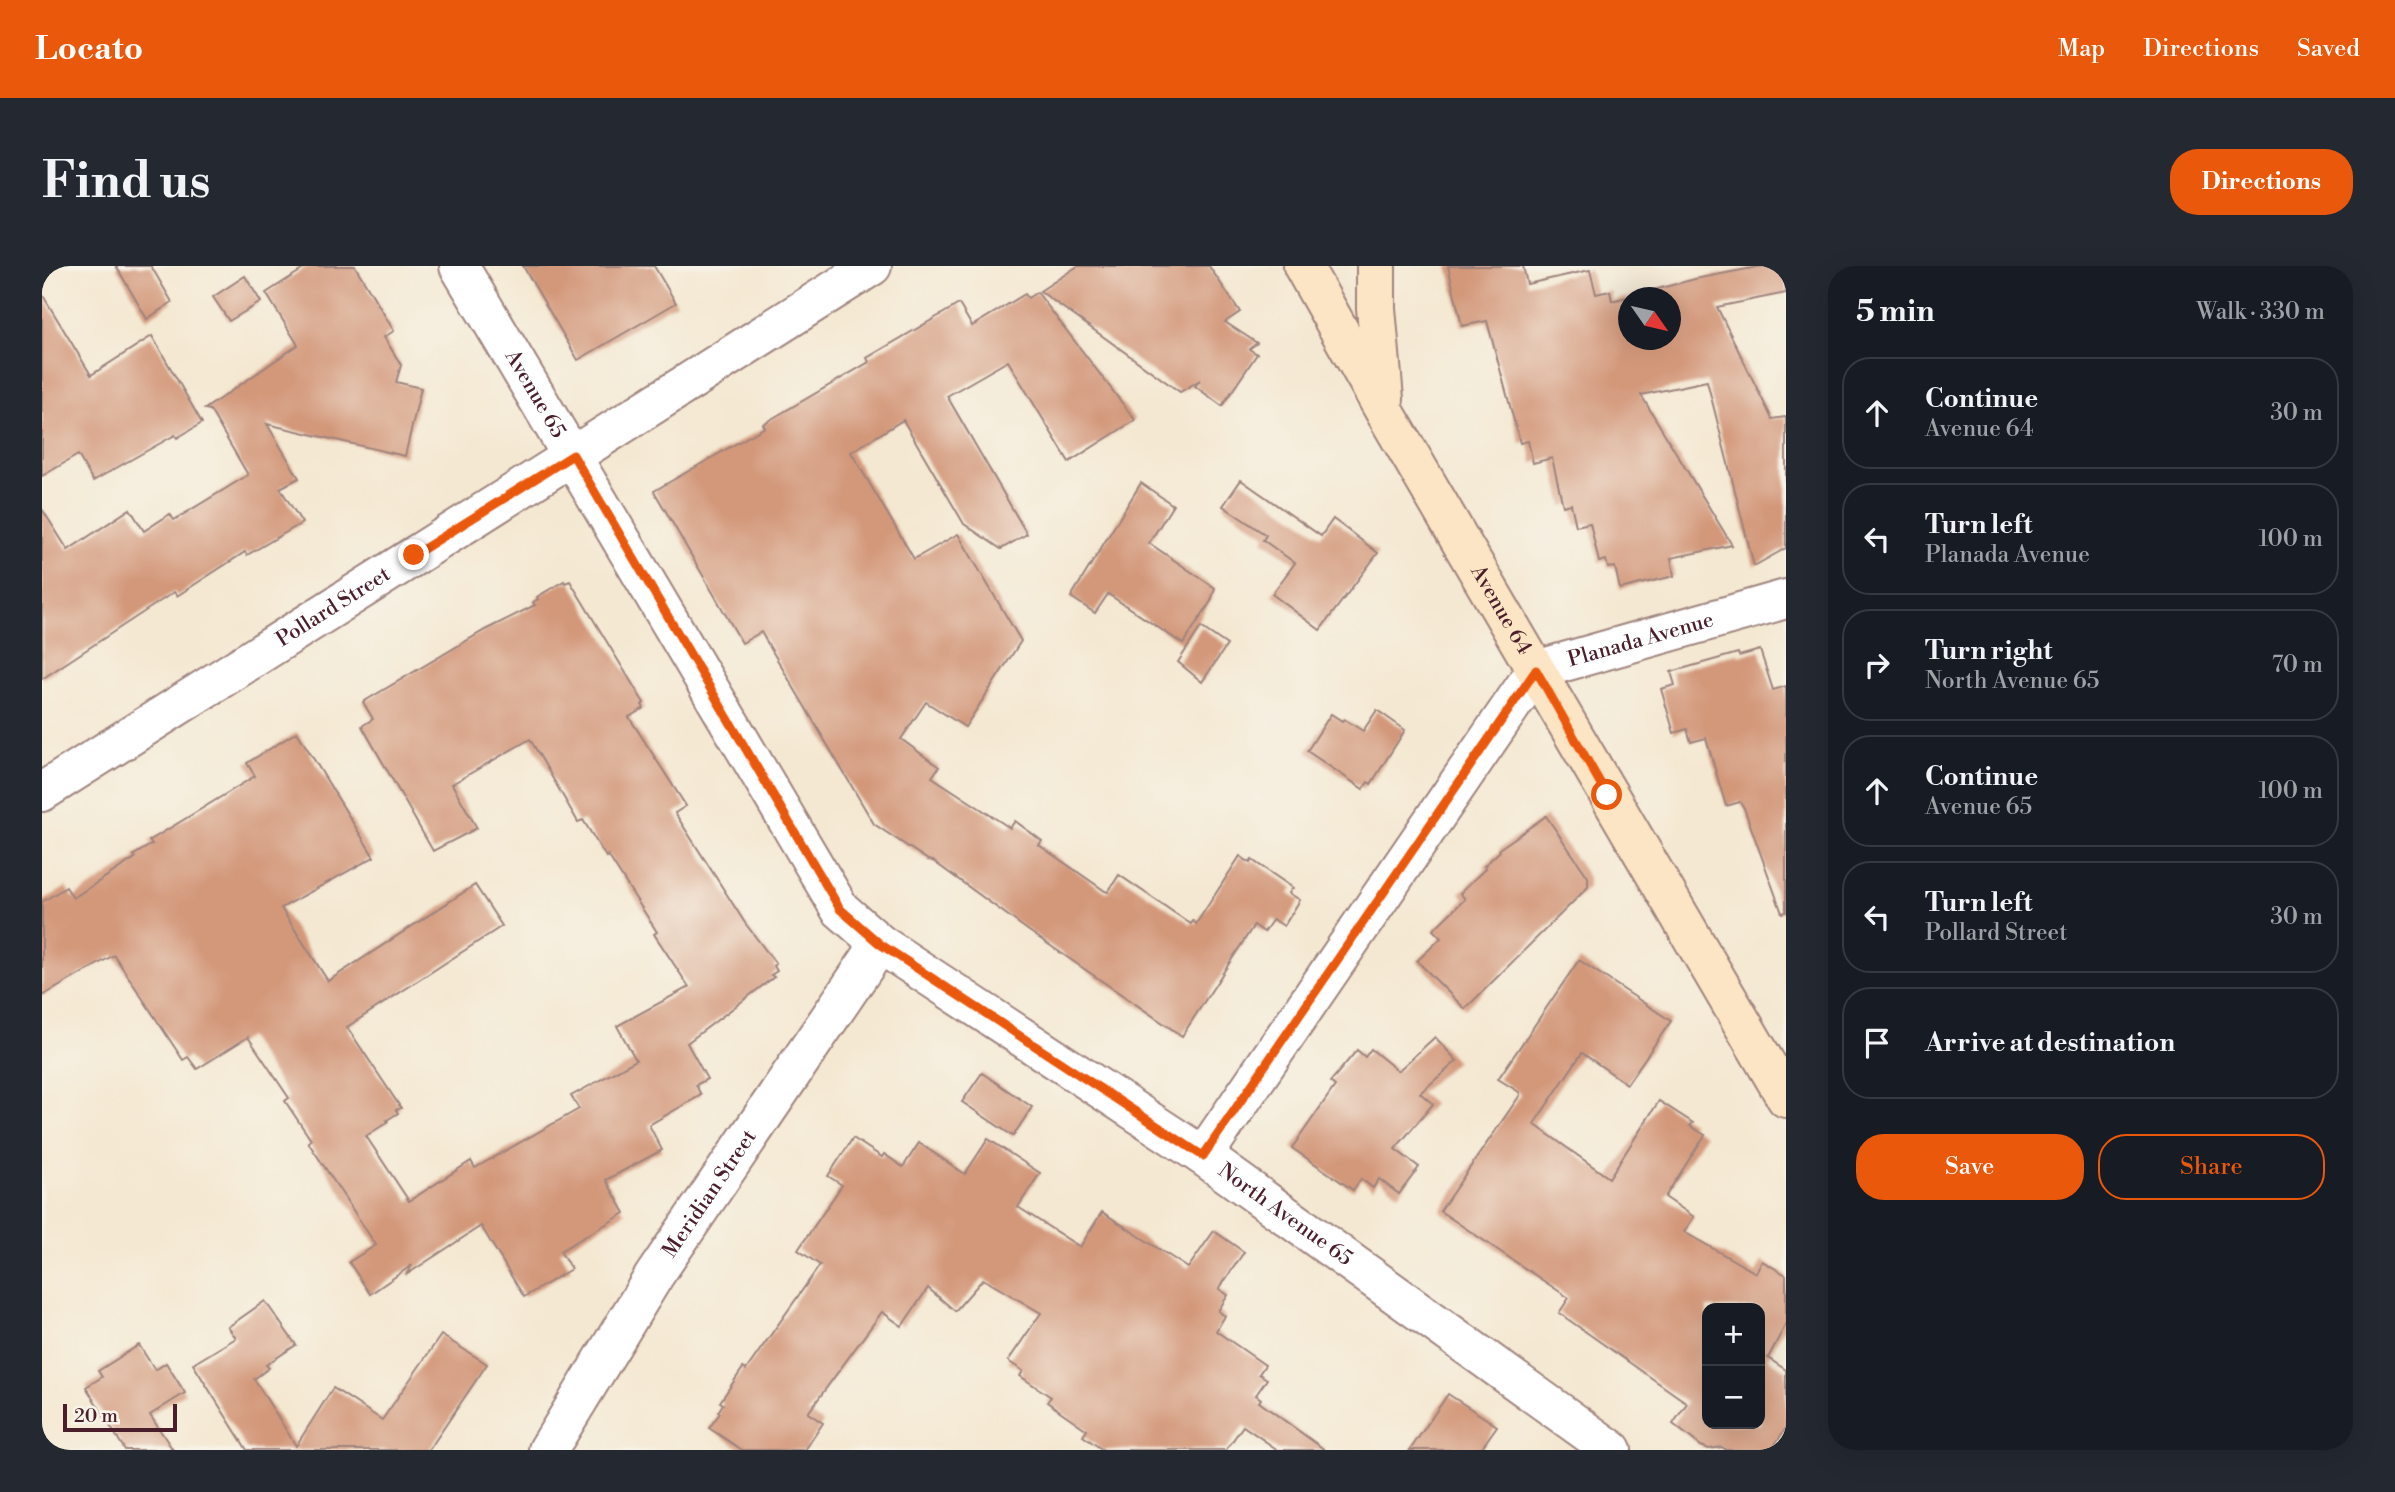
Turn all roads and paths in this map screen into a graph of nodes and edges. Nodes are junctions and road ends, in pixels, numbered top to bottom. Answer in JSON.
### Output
{"nodes":[{"id":1,"x":459,"y":266,"type":"edge"},
{"id":2,"x":872,"y":266,"type":"edge"},
{"id":3,"x":1303,"y":266,"type":"edge"},
{"id":4,"x":1376,"y":266,"type":"edge"},
{"id":5,"x":1385,"y":412,"type":"junction"},
{"id":6,"x":573,"y":455,"type":"junction"},
{"id":7,"x":1786,"y":598,"type":"edge"},
{"id":8,"x":1536,"y":670,"type":"junction"},
{"id":9,"x":42,"y":792,"type":"edge"},
{"id":10,"x":880,"y":944,"type":"junction"},
{"id":11,"x":1786,"y":1098,"type":"edge"},
{"id":12,"x":1203,"y":1156,"type":"junction"},
{"id":13,"x":548,"y":1450,"type":"edge"},
{"id":14,"x":1612,"y":1450,"type":"edge"}],
"edges":[{"from":1,"to":6,"type":"street","name":"Avenue 65"},
{"from":2,"to":6,"type":"street","name":"Pollard Street"},
{"from":3,"to":5,"type":"street","name":"Avenue 64"},
{"from":4,"to":5,"type":"street"},
{"from":5,"to":8,"type":"street","name":"Avenue 64"},
{"from":6,"to":9,"type":"street","name":"Pollard Street"},
{"from":6,"to":10,"type":"street","name":"Avenue 65"},
{"from":7,"to":8,"type":"street","name":"Planada Avenue"},
{"from":8,"to":11,"type":"street","name":"Avenue 64"},
{"from":8,"to":12,"type":"street"},
{"from":10,"to":12,"type":"street","name":"North Avenue 65"},
{"from":10,"to":13,"type":"street","name":"Meridian Street"},
{"from":12,"to":14,"type":"street","name":"North Avenue 65"}]}
